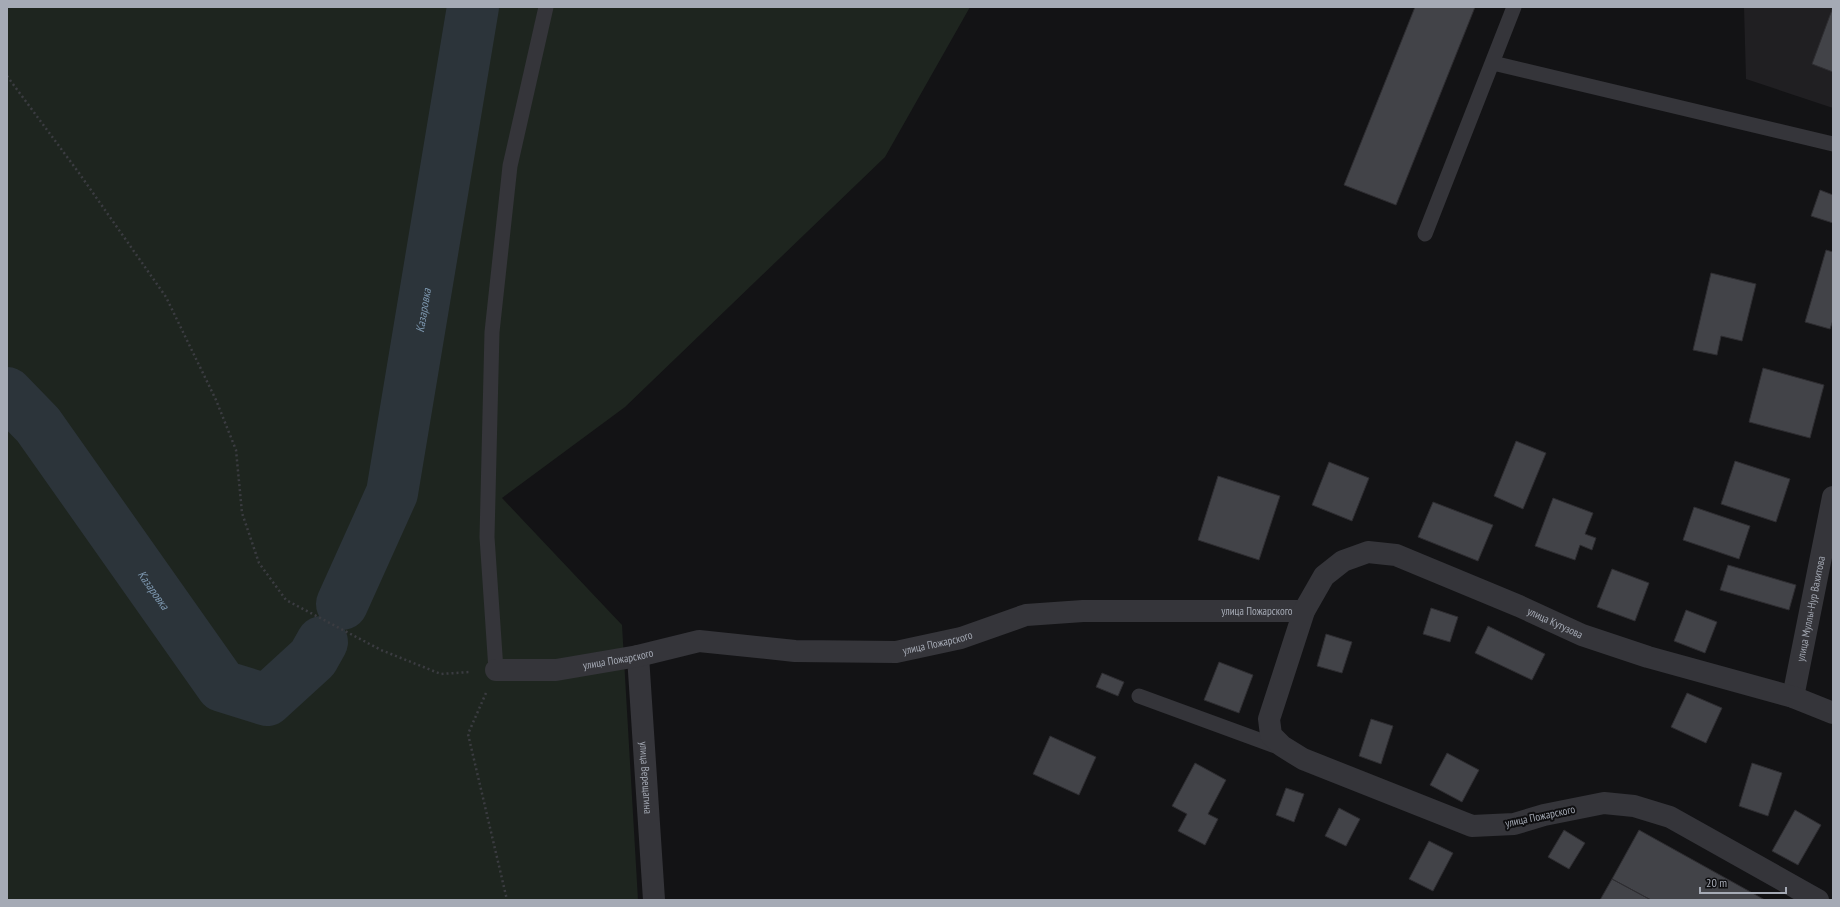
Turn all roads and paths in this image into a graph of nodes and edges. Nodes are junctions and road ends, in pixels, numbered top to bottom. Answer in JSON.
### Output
{"nodes":[{"id":1,"x":546,"y":7,"type":"edge"},
{"id":2,"x":1514,"y":7,"type":"edge"},
{"id":3,"x":1492,"y":63,"type":"junction"},
{"id":4,"x":7,"y":76,"type":"edge"},
{"id":5,"x":1833,"y":144,"type":"edge"},
{"id":6,"x":1425,"y":234,"type":"dead end"},
{"id":7,"x":1833,"y":496,"type":"edge"},
{"id":8,"x":1304,"y":611,"type":"junction"},
{"id":9,"x":638,"y":656,"type":"junction"},
{"id":10,"x":496,"y":670,"type":"junction"},
{"id":11,"x":1139,"y":696,"type":"dead end"},
{"id":12,"x":1793,"y":697,"type":"junction"},
{"id":13,"x":1833,"y":713,"type":"edge"},
{"id":14,"x":1292,"y":752,"type":"junction"},
{"id":15,"x":507,"y":900,"type":"edge"},
{"id":16,"x":654,"y":900,"type":"edge"},
{"id":17,"x":1818,"y":900,"type":"edge"}],
"edges":[{"from":1,"to":10,"type":"lane"},
{"from":2,"to":3,"type":"lane"},
{"from":3,"to":5,"type":"lane"},
{"from":3,"to":6,"type":"lane"},
{"from":4,"to":10,"type":"path"},
{"from":7,"to":12,"type":"street","name":"улица Муллы-Нур Вахитова"},
{"from":8,"to":9,"type":"street","name":"улица Пожарского"},
{"from":8,"to":12,"type":"street","name":"улица Кутузова"},
{"from":8,"to":14,"type":"street","name":"улица Пожарского"},
{"from":9,"to":10,"type":"street","name":"улица Пожарского"},
{"from":9,"to":16,"type":"street","name":"улица Верещагина"},
{"from":10,"to":15,"type":"path"},
{"from":11,"to":14,"type":"lane"},
{"from":12,"to":13,"type":"street","name":"улица Кутузова"},
{"from":14,"to":17,"type":"street","name":"улица Пожарского"}]}
